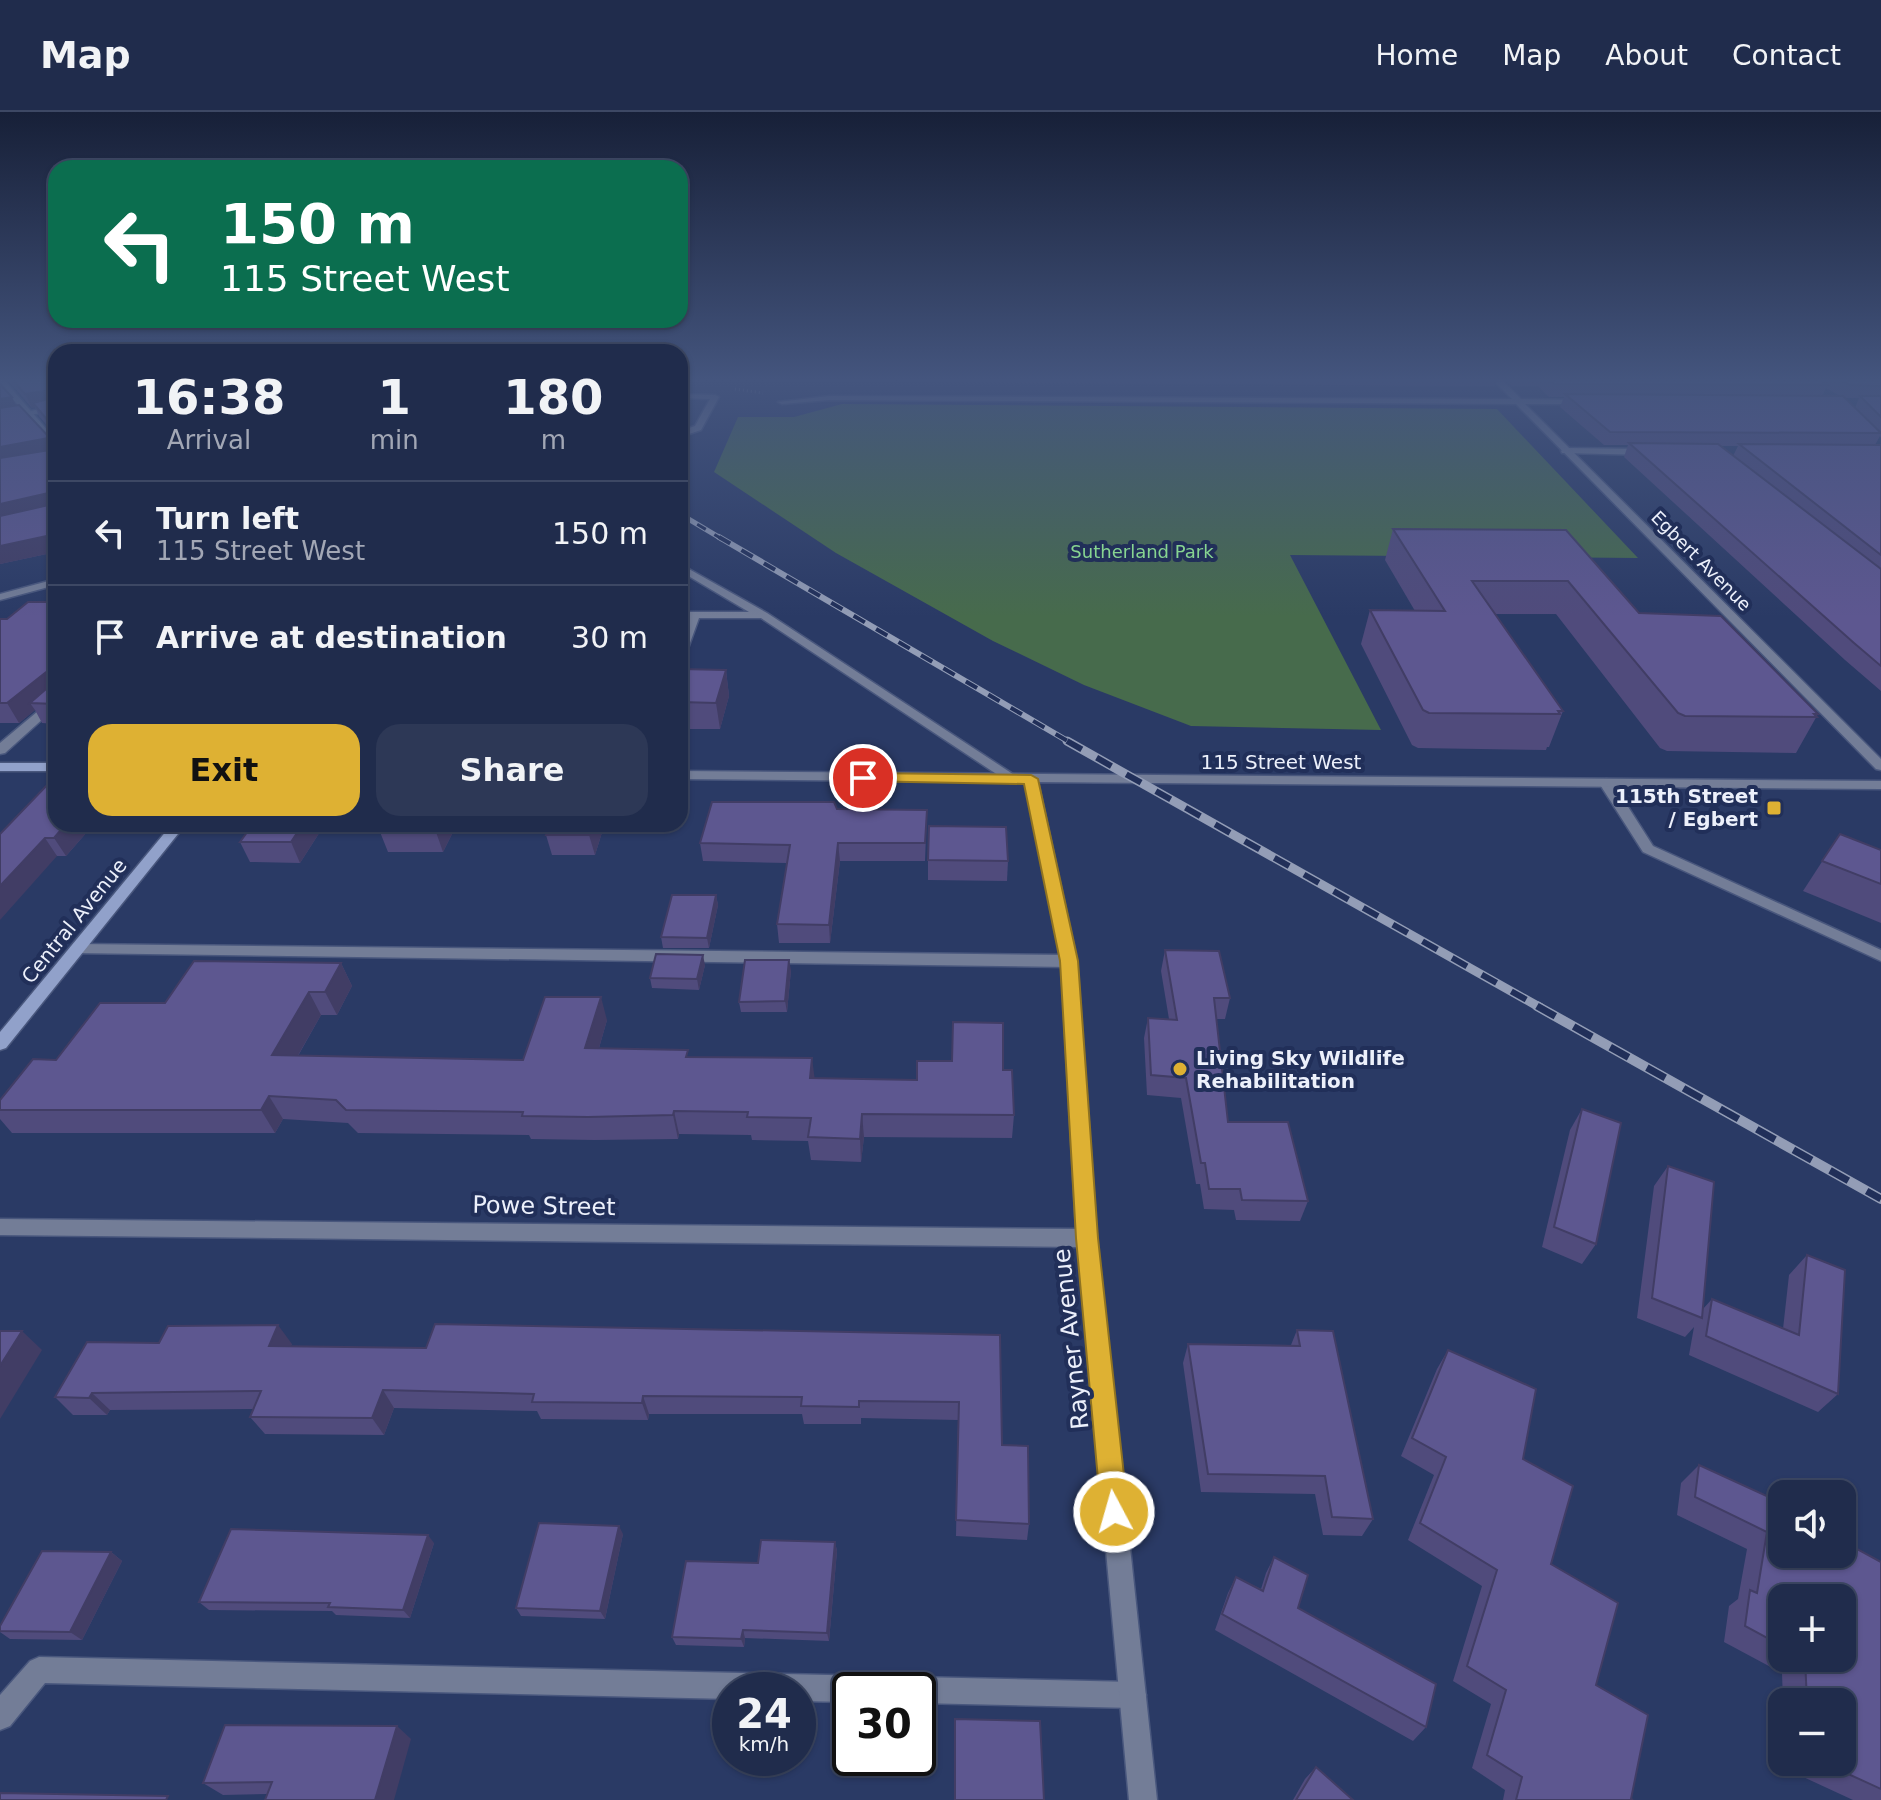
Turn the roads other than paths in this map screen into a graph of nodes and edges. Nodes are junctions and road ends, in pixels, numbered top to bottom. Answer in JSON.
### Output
{"nodes":[{"id":1,"x":1573,"y":459,"type":"edge"},
{"id":2,"x":688,"y":572,"type":"edge"},
{"id":3,"x":48,"y":584,"type":"edge"},
{"id":4,"x":0,"y":597,"type":"edge"},
{"id":5,"x":688,"y":615,"type":"edge"},
{"id":6,"x":695,"y":615,"type":"junction"},
{"id":7,"x":763,"y":615,"type":"junction"},
{"id":8,"x":688,"y":633,"type":"edge"},
{"id":9,"x":48,"y":707,"type":"edge"},
{"id":10,"x":0,"y":750,"type":"edge"},
{"id":11,"x":1881,"y":766,"type":"edge"},
{"id":12,"x":0,"y":767,"type":"edge"},
{"id":13,"x":48,"y":767,"type":"edge"},
{"id":14,"x":688,"y":775,"type":"edge"},
{"id":15,"x":1023,"y":780,"type":"junction"},
{"id":16,"x":1606,"y":783,"type":"junction"},
{"id":17,"x":1881,"y":785,"type":"edge"},
{"id":18,"x":173,"y":832,"type":"edge"},
{"id":19,"x":79,"y":949,"type":"junction"},
{"id":20,"x":1881,"y":956,"type":"edge"},
{"id":21,"x":1069,"y":961,"type":"junction"},
{"id":22,"x":0,"y":1044,"type":"edge"},
{"id":23,"x":0,"y":1227,"type":"edge"},
{"id":24,"x":1087,"y":1238,"type":"junction"},
{"id":25,"x":1133,"y":1695,"type":"junction"},
{"id":26,"x":0,"y":1716,"type":"edge"},
{"id":27,"x":1143,"y":1800,"type":"edge"}],
"edges":[{"from":1,"to":11,"type":"street","name":"Egbert Avenue"},
{"from":2,"to":7,"type":"street"},
{"from":3,"to":4,"type":"street"},
{"from":5,"to":6,"type":"street"},
{"from":6,"to":7,"type":"street"},
{"from":6,"to":8,"type":"street"},
{"from":7,"to":15,"type":"street"},
{"from":9,"to":10,"type":"street"},
{"from":12,"to":13,"type":"main road"},
{"from":14,"to":15,"type":"street","name":"115 Street West"},
{"from":15,"to":16,"type":"street","name":"115 Street West"},
{"from":15,"to":21,"type":"street","name":"Rayner Avenue"},
{"from":16,"to":17,"type":"street","name":"115 Street West"},
{"from":16,"to":20,"type":"street"},
{"from":18,"to":19,"type":"main road","name":"Central Avenue"},
{"from":19,"to":21,"type":"street"},
{"from":19,"to":22,"type":"main road","name":"Central Avenue"},
{"from":21,"to":24,"type":"street","name":"Rayner Avenue"},
{"from":23,"to":24,"type":"street","name":"Powe Street"},
{"from":24,"to":25,"type":"street","name":"Rayner Avenue"},
{"from":25,"to":26,"type":"street"},
{"from":25,"to":27,"type":"street","name":"Rayner Avenue"}]}
